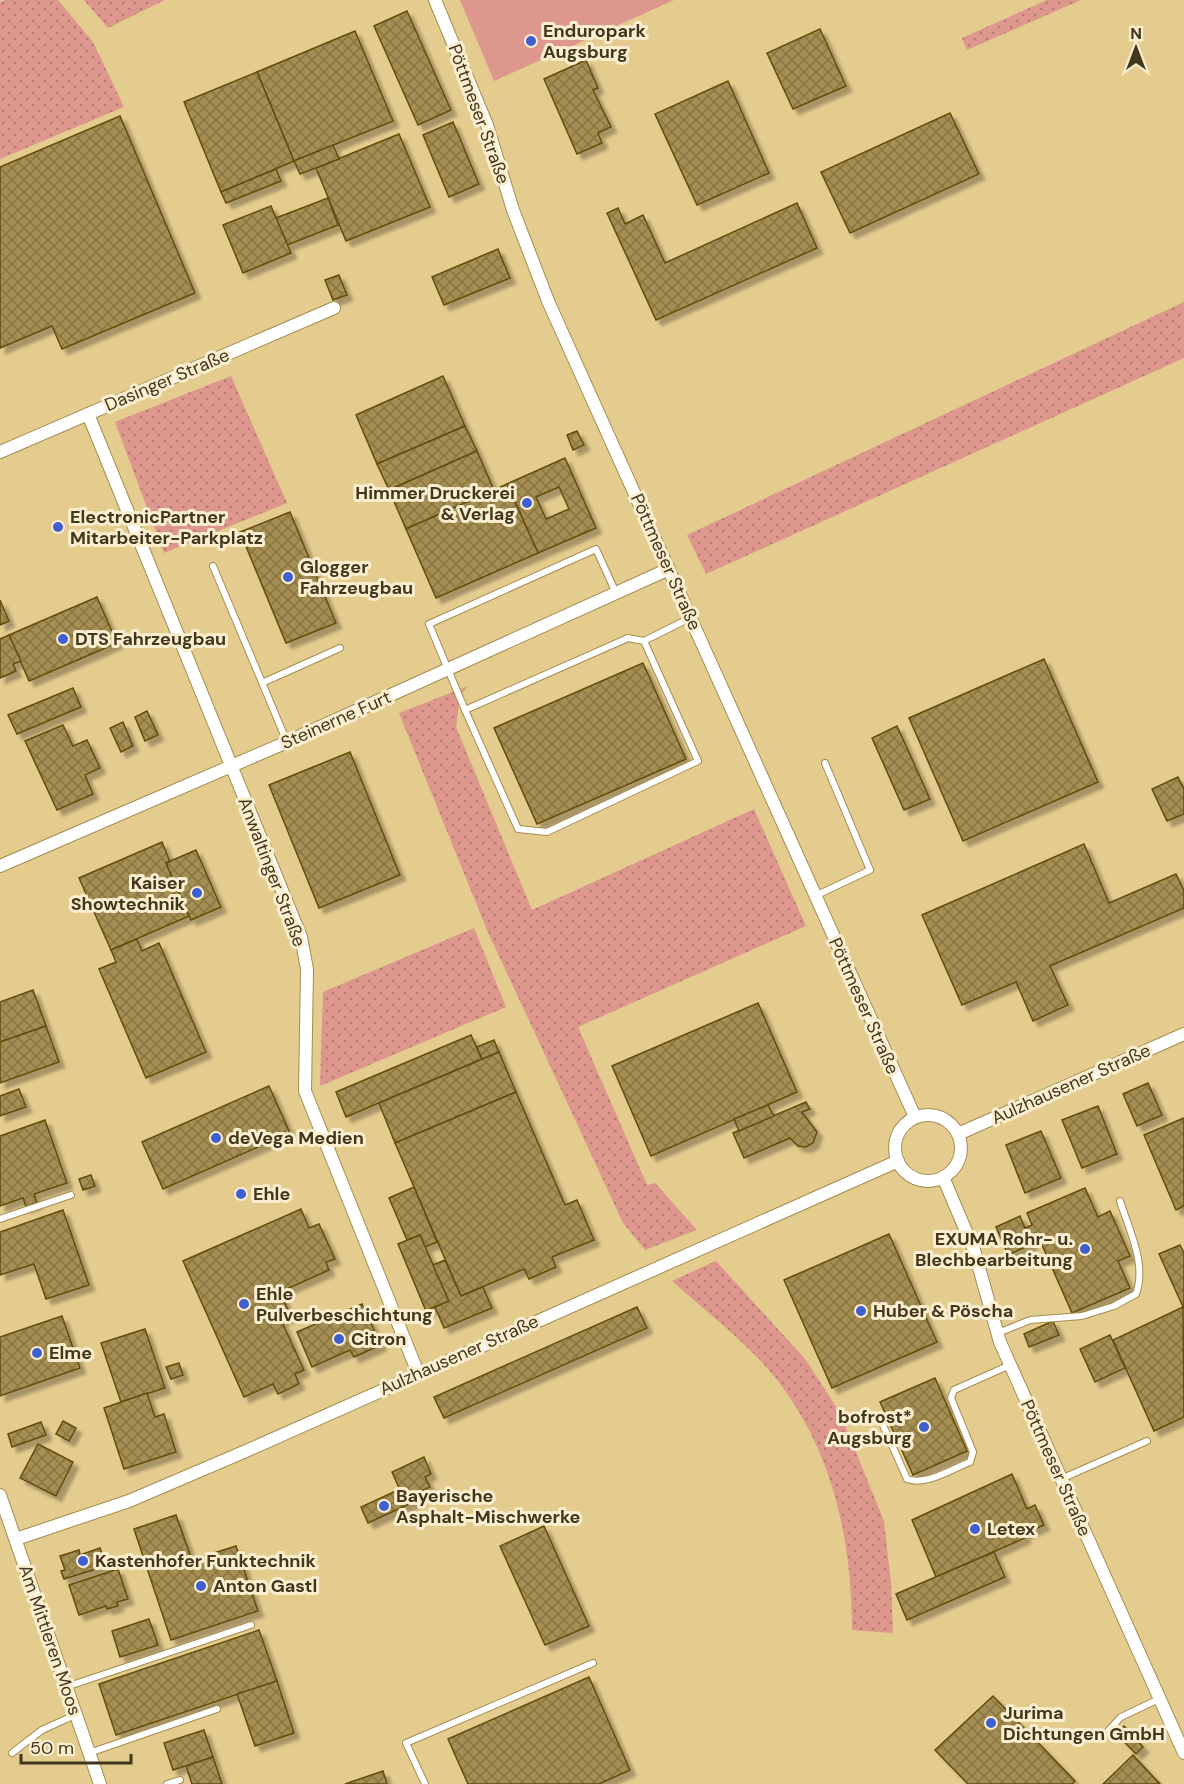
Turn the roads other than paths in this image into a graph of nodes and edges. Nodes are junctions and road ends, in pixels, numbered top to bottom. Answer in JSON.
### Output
{"nodes":[{"id":1,"x":435,"y":0,"type":"edge"},
{"id":2,"x":334,"y":309,"type":"dead end"},
{"id":3,"x":88,"y":414,"type":"junction"},
{"id":4,"x":0,"y":452,"type":"edge"},
{"id":5,"x":213,"y":566,"type":"dead end"},
{"id":6,"x":669,"y":569,"type":"junction"},
{"id":7,"x":616,"y":593,"type":"junction"},
{"id":8,"x":690,"y":618,"type":"junction"},
{"id":9,"x":644,"y":640,"type":"junction"},
{"id":10,"x":340,"y":648,"type":"dead end"},
{"id":11,"x":447,"y":670,"type":"junction"},
{"id":12,"x":262,"y":683,"type":"junction"},
{"id":13,"x":465,"y":710,"type":"junction"},
{"id":14,"x":287,"y":742,"type":"junction"},
{"id":15,"x":825,"y":763,"type":"dead end"},
{"id":16,"x":231,"y":766,"type":"junction"},
{"id":17,"x":0,"y":866,"type":"edge"},
{"id":18,"x":814,"y":896,"type":"junction"},
{"id":19,"x":1184,"y":1034,"type":"edge"},
{"id":20,"x":915,"y":1117,"type":"junction"},
{"id":21,"x":958,"y":1134,"type":"junction"},
{"id":22,"x":898,"y":1161,"type":"junction"},
{"id":23,"x":943,"y":1177,"type":"junction"},
{"id":24,"x":71,"y":1195,"type":"dead end"},
{"id":25,"x":1120,"y":1201,"type":"dead end"},
{"id":26,"x":0,"y":1219,"type":"edge"},
{"id":27,"x":998,"y":1334,"type":"junction"},
{"id":28,"x":1010,"y":1365,"type":"junction"},
{"id":29,"x":418,"y":1373,"type":"junction"},
{"id":30,"x":879,"y":1416,"type":"dead end"},
{"id":31,"x":1147,"y":1441,"type":"dead end"},
{"id":32,"x":1061,"y":1479,"type":"junction"},
{"id":33,"x":0,"y":1495,"type":"edge"},
{"id":34,"x":16,"y":1539,"type":"junction"},
{"id":35,"x":252,"y":1625,"type":"dead end"},
{"id":36,"x":593,"y":1663,"type":"dead end"},
{"id":37,"x":65,"y":1687,"type":"junction"},
{"id":38,"x":1159,"y":1698,"type":"junction"},
{"id":39,"x":217,"y":1709,"type":"dead end"},
{"id":40,"x":75,"y":1715,"type":"junction"},
{"id":41,"x":1109,"y":1730,"type":"dead end"},
{"id":42,"x":12,"y":1753,"type":"dead end"},
{"id":43,"x":89,"y":1753,"type":"junction"},
{"id":44,"x":1184,"y":1753,"type":"edge"},
{"id":45,"x":180,"y":1780,"type":"dead end"},
{"id":46,"x":100,"y":1784,"type":"edge"},
{"id":47,"x":167,"y":1784,"type":"edge"},
{"id":48,"x":425,"y":1784,"type":"edge"}],
"edges":[{"from":1,"to":6,"type":"street","name":"Pöttmeser Straße"},
{"from":2,"to":3,"type":"street","name":"Dasinger Straße"},
{"from":3,"to":4,"type":"street","name":"Dasinger Straße"},
{"from":3,"to":16,"type":"street","name":"Anwaltinger Straße"},
{"from":5,"to":12,"type":"lane"},
{"from":6,"to":7,"type":"street","name":"Steinerne Furt"},
{"from":6,"to":8,"type":"street","name":"Pöttmeser Straße"},
{"from":7,"to":11,"type":"street","name":"Steinerne Furt"},
{"from":7,"to":11,"type":"lane"},
{"from":8,"to":9,"type":"lane"},
{"from":8,"to":18,"type":"street","name":"Pöttmeser Straße"},
{"from":9,"to":13,"type":"lane"},
{"from":9,"to":13,"type":"lane"},
{"from":10,"to":12,"type":"lane"},
{"from":11,"to":13,"type":"lane"},
{"from":11,"to":14,"type":"street","name":"Steinerne Furt"},
{"from":12,"to":14,"type":"lane"},
{"from":14,"to":16,"type":"street","name":"Steinerne Furt"},
{"from":15,"to":18,"type":"lane"},
{"from":16,"to":17,"type":"street","name":"Steinerne Furt"},
{"from":16,"to":29,"type":"street","name":"Anwaltinger Straße"},
{"from":18,"to":20,"type":"street","name":"Pöttmeser Straße"},
{"from":19,"to":21,"type":"street","name":"Aulzhausener Straße"},
{"from":20,"to":21,"type":"street"},
{"from":20,"to":22,"type":"street"},
{"from":21,"to":23,"type":"street"},
{"from":22,"to":23,"type":"street"},
{"from":22,"to":29,"type":"street","name":"Aulzhausener Straße"},
{"from":23,"to":27,"type":"street","name":"Pöttmeser Straße"},
{"from":24,"to":26,"type":"lane"},
{"from":25,"to":27,"type":"lane"},
{"from":27,"to":28,"type":"street","name":"Pöttmeser Straße"},
{"from":28,"to":30,"type":"lane"},
{"from":28,"to":32,"type":"street","name":"Pöttmeser Straße"},
{"from":29,"to":34,"type":"street","name":"Aulzhausener Straße"},
{"from":31,"to":32,"type":"lane"},
{"from":32,"to":38,"type":"street","name":"Pöttmeser Straße"},
{"from":33,"to":34,"type":"street","name":"Am Mittleren Moos"},
{"from":34,"to":37,"type":"street","name":"Am Mittleren Moos"},
{"from":35,"to":37,"type":"lane"},
{"from":36,"to":48,"type":"lane"},
{"from":37,"to":40,"type":"street","name":"Am Mittleren Moos"},
{"from":38,"to":41,"type":"lane"},
{"from":38,"to":44,"type":"street","name":"Pöttmeser Straße"},
{"from":39,"to":43,"type":"lane"},
{"from":40,"to":42,"type":"lane"},
{"from":40,"to":43,"type":"street","name":"Am Mittleren Moos"},
{"from":43,"to":46,"type":"street","name":"Am Mittleren Moos"},
{"from":45,"to":47,"type":"lane"}]}
